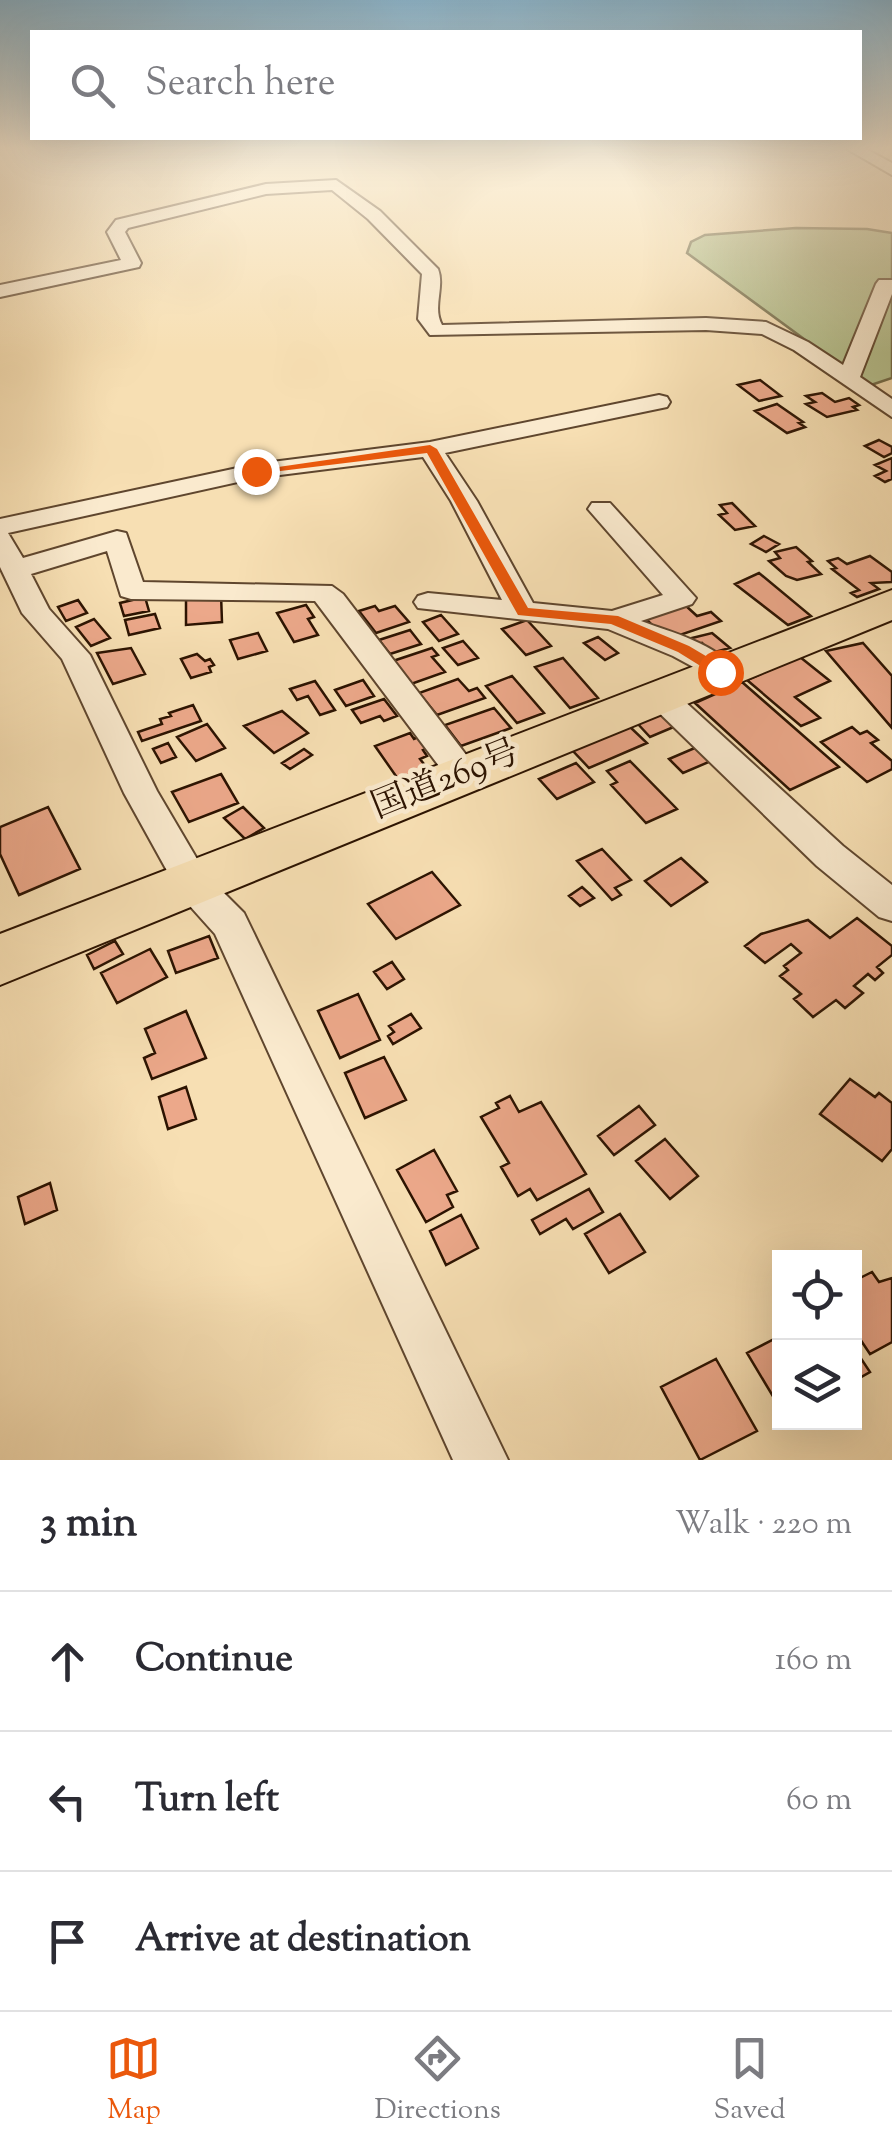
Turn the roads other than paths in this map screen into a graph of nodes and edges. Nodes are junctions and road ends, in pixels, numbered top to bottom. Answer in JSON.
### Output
{"nodes":[{"id":1,"x":151,"y":217,"type":"edge"},
{"id":2,"x":376,"y":217,"type":"edge"},
{"id":3,"x":886,"y":284,"type":"dead end"},
{"id":4,"x":0,"y":291,"type":"edge"},
{"id":5,"x":848,"y":380,"type":"junction"},
{"id":6,"x":659,"y":402,"type":"dead end"},
{"id":7,"x":892,"y":410,"type":"edge"},
{"id":8,"x":430,"y":449,"type":"junction"},
{"id":9,"x":601,"y":509,"type":"dead end"},
{"id":10,"x":0,"y":526,"type":"edge"},
{"id":11,"x":0,"y":540,"type":"edge"},
{"id":12,"x":17,"y":570,"type":"junction"},
{"id":13,"x":428,"y":602,"type":"dead end"},
{"id":14,"x":892,"y":604,"type":"edge"},
{"id":15,"x":523,"y":612,"type":"junction"},
{"id":16,"x":613,"y":620,"type":"junction"},
{"id":17,"x":720,"y":672,"type":"junction"},
{"id":18,"x":659,"y":695,"type":"junction"},
{"id":19,"x":463,"y":773,"type":"junction"},
{"id":20,"x":194,"y":886,"type":"junction"},
{"id":21,"x":892,"y":906,"type":"edge"},
{"id":22,"x":0,"y":960,"type":"edge"},
{"id":23,"x":481,"y":1460,"type":"edge"}],
"edges":[{"from":1,"to":4,"type":"street"},
{"from":2,"to":5,"type":"street"},
{"from":3,"to":5,"type":"street"},
{"from":5,"to":7,"type":"street"},
{"from":6,"to":8,"type":"street"},
{"from":8,"to":10,"type":"street"},
{"from":8,"to":15,"type":"street"},
{"from":9,"to":16,"type":"street"},
{"from":11,"to":12,"type":"street"},
{"from":12,"to":19,"type":"street"},
{"from":12,"to":20,"type":"street"},
{"from":13,"to":15,"type":"street"},
{"from":14,"to":17,"type":"highway","name":"国道269号"},
{"from":15,"to":16,"type":"street"},
{"from":16,"to":17,"type":"street"},
{"from":17,"to":18,"type":"highway","name":"国道269号"},
{"from":18,"to":19,"type":"highway","name":"国道269号"},
{"from":18,"to":21,"type":"street"},
{"from":19,"to":20,"type":"highway","name":"国道269号"},
{"from":20,"to":22,"type":"highway","name":"国道269号"},
{"from":20,"to":23,"type":"street"}]}
